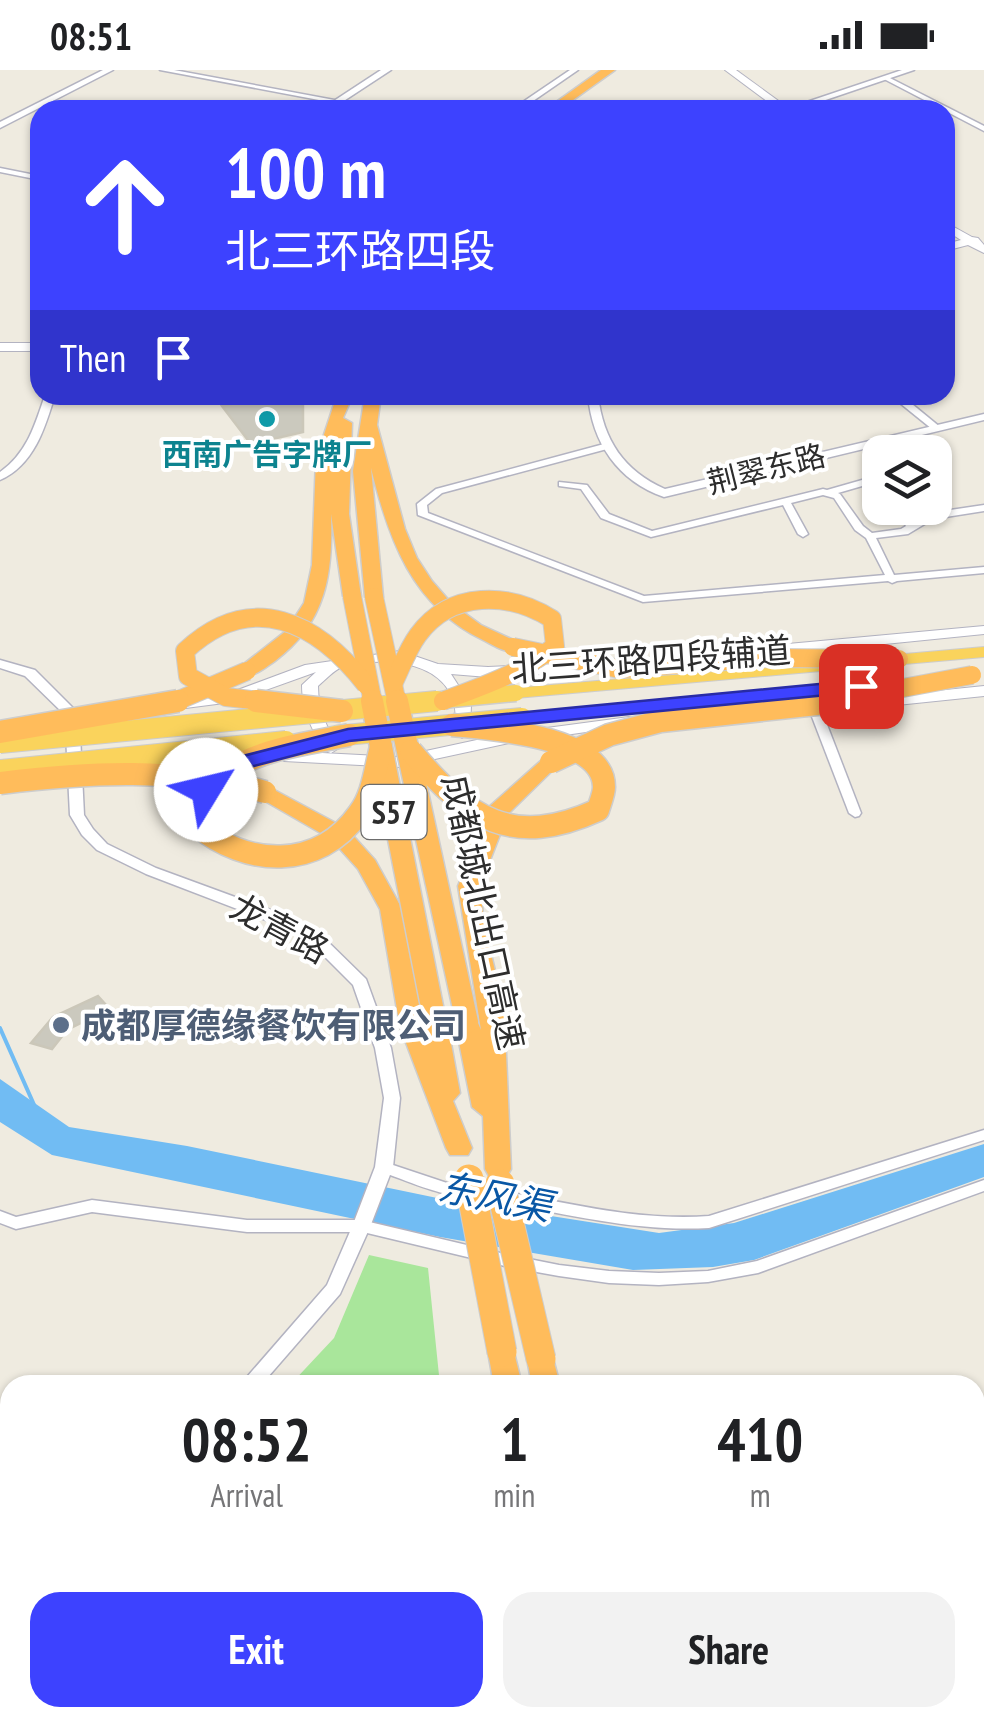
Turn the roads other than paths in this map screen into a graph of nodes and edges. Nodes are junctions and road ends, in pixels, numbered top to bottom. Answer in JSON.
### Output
{"nodes":[{"id":1,"x":110,"y":70,"type":"edge"},
{"id":2,"x":163,"y":70,"type":"edge"},
{"id":3,"x":387,"y":70,"type":"edge"},
{"id":4,"x":575,"y":70,"type":"edge"},
{"id":5,"x":609,"y":70,"type":"edge"},
{"id":6,"x":627,"y":70,"type":"edge"},
{"id":7,"x":717,"y":70,"type":"edge"},
{"id":8,"x":730,"y":70,"type":"edge"},
{"id":9,"x":910,"y":70,"type":"edge"},
{"id":10,"x":886,"y":78,"type":"junction"},
{"id":11,"x":50,"y":100,"type":"edge"},
{"id":12,"x":327,"y":100,"type":"edge"},
{"id":13,"x":341,"y":100,"type":"edge"},
{"id":14,"x":530,"y":100,"type":"edge"},
{"id":15,"x":566,"y":100,"type":"edge"},
{"id":16,"x":584,"y":100,"type":"edge"},
{"id":17,"x":756,"y":100,"type":"edge"},
{"id":18,"x":772,"y":100,"type":"edge"},
{"id":19,"x":817,"y":100,"type":"edge"},
{"id":20,"x":928,"y":100,"type":"edge"},
{"id":21,"x":30,"y":110,"type":"edge"},
{"id":22,"x":955,"y":114,"type":"edge"},
{"id":23,"x":0,"y":125,"type":"edge"},
{"id":24,"x":984,"y":129,"type":"edge"},
{"id":25,"x":0,"y":170,"type":"edge"},
{"id":26,"x":30,"y":176,"type":"edge"},
{"id":27,"x":955,"y":222,"type":"edge"},
{"id":28,"x":955,"y":230,"type":"edge"},
{"id":29,"x":981,"y":242,"type":"edge"},
{"id":30,"x":955,"y":248,"type":"edge"},
{"id":31,"x":30,"y":347,"type":"edge"},
{"id":32,"x":0,"y":348,"type":"edge"},
{"id":33,"x":47,"y":405,"type":"edge"},
{"id":34,"x":340,"y":405,"type":"edge"},
{"id":35,"x":345,"y":405,"type":"edge"},
{"id":36,"x":371,"y":405,"type":"edge"},
{"id":37,"x":592,"y":405,"type":"edge"},
{"id":38,"x":908,"y":405,"type":"edge"},
{"id":39,"x":984,"y":416,"type":"edge"},
{"id":40,"x":368,"y":423,"type":"junction"},
{"id":41,"x":935,"y":427,"type":"junction"},
{"id":42,"x":604,"y":447,"type":"junction"},
{"id":43,"x":0,"y":477,"type":"edge"},
{"id":44,"x":862,"y":483,"type":"edge"},
{"id":45,"x":562,"y":484,"type":"dead end"},
{"id":46,"x":832,"y":492,"type":"junction"},
{"id":47,"x":786,"y":502,"type":"junction"},
{"id":48,"x":984,"y":508,"type":"edge"},
{"id":49,"x":912,"y":527,"type":"joint"},
{"id":50,"x":803,"y":534,"type":"dead end"},
{"id":51,"x":870,"y":536,"type":"junction"},
{"id":52,"x":984,"y":570,"type":"edge"},
{"id":53,"x":892,"y":580,"type":"junction"},
{"id":54,"x":363,"y":597,"type":"junction"},
{"id":55,"x":984,"y":630,"type":"edge"},
{"id":56,"x":984,"y":652,"type":"edge"},
{"id":57,"x":899,"y":659,"type":"junction"},
{"id":58,"x":339,"y":663,"type":"junction"},
{"id":59,"x":0,"y":664,"type":"edge"},
{"id":60,"x":436,"y":668,"type":"junction"},
{"id":61,"x":980,"y":680,"type":"edge"},
{"id":62,"x":393,"y":684,"type":"junction"},
{"id":63,"x":377,"y":699,"type":"junction"},
{"id":64,"x":442,"y":700,"type":"junction"},
{"id":65,"x":814,"y":709,"type":"junction"},
{"id":66,"x":342,"y":711,"type":"junction"},
{"id":67,"x":72,"y":714,"type":"junction"},
{"id":68,"x":0,"y":721,"type":"edge"},
{"id":69,"x":452,"y":725,"type":"junction"},
{"id":70,"x":0,"y":732,"type":"edge"},
{"id":71,"x":348,"y":735,"type":"junction"},
{"id":72,"x":0,"y":743,"type":"edge"},
{"id":73,"x":393,"y":746,"type":"junction"},
{"id":74,"x":436,"y":755,"type":"junction"},
{"id":75,"x":350,"y":760,"type":"junction"},
{"id":76,"x":0,"y":770,"type":"edge"},
{"id":77,"x":75,"y":774,"type":"junction"},
{"id":78,"x":0,"y":784,"type":"edge"},
{"id":79,"x":855,"y":813,"type":"dead end"},
{"id":80,"x":984,"y":1135,"type":"edge"},
{"id":81,"x":459,"y":1148,"type":"junction"},
{"id":82,"x":384,"y":1167,"type":"junction"},
{"id":83,"x":499,"y":1176,"type":"junction"},
{"id":84,"x":984,"y":1185,"type":"edge"},
{"id":85,"x":0,"y":1217,"type":"edge"},
{"id":86,"x":361,"y":1227,"type":"junction"},
{"id":87,"x":544,"y":1372,"type":"edge"},
{"id":88,"x":258,"y":1375,"type":"edge"},
{"id":89,"x":506,"y":1375,"type":"edge"}],
"edges":[{"from":1,"to":11,"type":"street"},
{"from":2,"to":12,"type":"street"},
{"from":3,"to":13,"type":"street"},
{"from":4,"to":14,"type":"street"},
{"from":5,"to":15,"type":"highway"},
{"from":6,"to":16,"type":"highway"},
{"from":7,"to":17,"type":"main road"},
{"from":8,"to":18,"type":"main road"},
{"from":9,"to":10,"type":"street"},
{"from":10,"to":19,"type":"street"},
{"from":10,"to":20,"type":"street"},
{"from":21,"to":23,"type":"street"},
{"from":22,"to":24,"type":"street"},
{"from":25,"to":26,"type":"street"},
{"from":27,"to":29,"type":"main road"},
{"from":28,"to":29,"type":"main road"},
{"from":29,"to":30,"type":"main road"},
{"from":31,"to":32,"type":"main road"},
{"from":33,"to":43,"type":"street"},
{"from":34,"to":70,"type":"highway","bridge":true},
{"from":35,"to":54,"type":"highway","name":"成都城北出口高速","number":"S57"},
{"from":36,"to":40,"type":"highway","name":"成都城北出口高速","number":"S57"},
{"from":37,"to":42,"type":"street"},
{"from":38,"to":41,"type":"street"},
{"from":39,"to":41,"type":"street","name":"荆翠东路"},
{"from":40,"to":54,"type":"highway","name":"成都城北出口高速","number":"S57"},
{"from":40,"to":57,"type":"highway","bridge":true},
{"from":41,"to":42,"type":"street","name":"荆翠东路"},
{"from":42,"to":53,"type":"street"},
{"from":44,"to":46,"type":"street"},
{"from":45,"to":47,"type":"street"},
{"from":46,"to":47,"type":"street"},
{"from":46,"to":51,"type":"street"},
{"from":47,"to":50,"type":"street"},
{"from":48,"to":49,"type":"street"},
{"from":49,"to":51,"type":"street"},
{"from":51,"to":53,"type":"street"},
{"from":52,"to":53,"type":"street"},
{"from":54,"to":62,"type":"highway","name":"成都城北出口高速","number":"S57","bridge":true},
{"from":54,"to":63,"type":"highway","name":"成都城北出口高速","number":"S57","bridge":true},
{"from":55,"to":60,"type":"main road","name":"北三环路四段辅道"},
{"from":56,"to":57,"type":"highway"},
{"from":57,"to":64,"type":"highway","bridge":true},
{"from":58,"to":60,"type":"main road","name":"北三环路四段辅道"},
{"from":58,"to":67,"type":"main road","name":"北三环路四段辅道"},
{"from":58,"to":75,"type":"main road"},
{"from":59,"to":67,"type":"street"},
{"from":60,"to":74,"type":"main road"},
{"from":61,"to":65,"type":"main road","name":"北三环路四段辅道"},
{"from":61,"to":69,"type":"highway","bridge":true},
{"from":61,"to":83,"type":"highway","bridge":true},
{"from":62,"to":64,"type":"highway","bridge":true},
{"from":62,"to":73,"type":"highway","name":"成都城北出口高速","number":"S57","bridge":true},
{"from":63,"to":64,"type":"highway","bridge":true},
{"from":63,"to":66,"type":"highway","bridge":true},
{"from":63,"to":66,"type":"highway","bridge":true},
{"from":63,"to":73,"type":"highway","name":"成都城北出口高速","number":"S57","bridge":true},
{"from":65,"to":74,"type":"main road","name":"北三环路四段辅道"},
{"from":65,"to":79,"type":"street"},
{"from":66,"to":72,"type":"highway","bridge":true},
{"from":67,"to":68,"type":"main road","name":"北三环路四段辅道"},
{"from":67,"to":77,"type":"street","name":"龙青路"},
{"from":69,"to":73,"type":"highway","bridge":true},
{"from":69,"to":73,"type":"highway","bridge":true},
{"from":71,"to":73,"type":"highway","bridge":true},
{"from":71,"to":73,"type":"highway","bridge":true},
{"from":71,"to":76,"type":"highway","bridge":true},
{"from":73,"to":74,"type":"main road","name":"北三环路四段辅道"},
{"from":73,"to":75,"type":"main road","name":"北三环路四段辅道"},
{"from":73,"to":81,"type":"highway","name":"成都城北出口高速","number":"S57","bridge":true},
{"from":73,"to":83,"type":"highway","name":"成都城北出口高速","number":"S57","bridge":true},
{"from":75,"to":77,"type":"main road","name":"北三环路四段辅道"},
{"from":77,"to":78,"type":"main road","name":"北三环路四段辅道"},
{"from":77,"to":82,"type":"street","name":"龙青路"},
{"from":78,"to":81,"type":"highway","bridge":true},
{"from":80,"to":82,"type":"street"},
{"from":81,"to":89,"type":"highway","name":"成都城北出口高速","number":"S57","bridge":true},
{"from":82,"to":86,"type":"street","name":"龙青路"},
{"from":83,"to":87,"type":"highway","name":"成都城北出口高速","number":"S57","bridge":true},
{"from":84,"to":86,"type":"street"},
{"from":85,"to":86,"type":"street"},
{"from":86,"to":88,"type":"street","name":"龙青路"}]}
